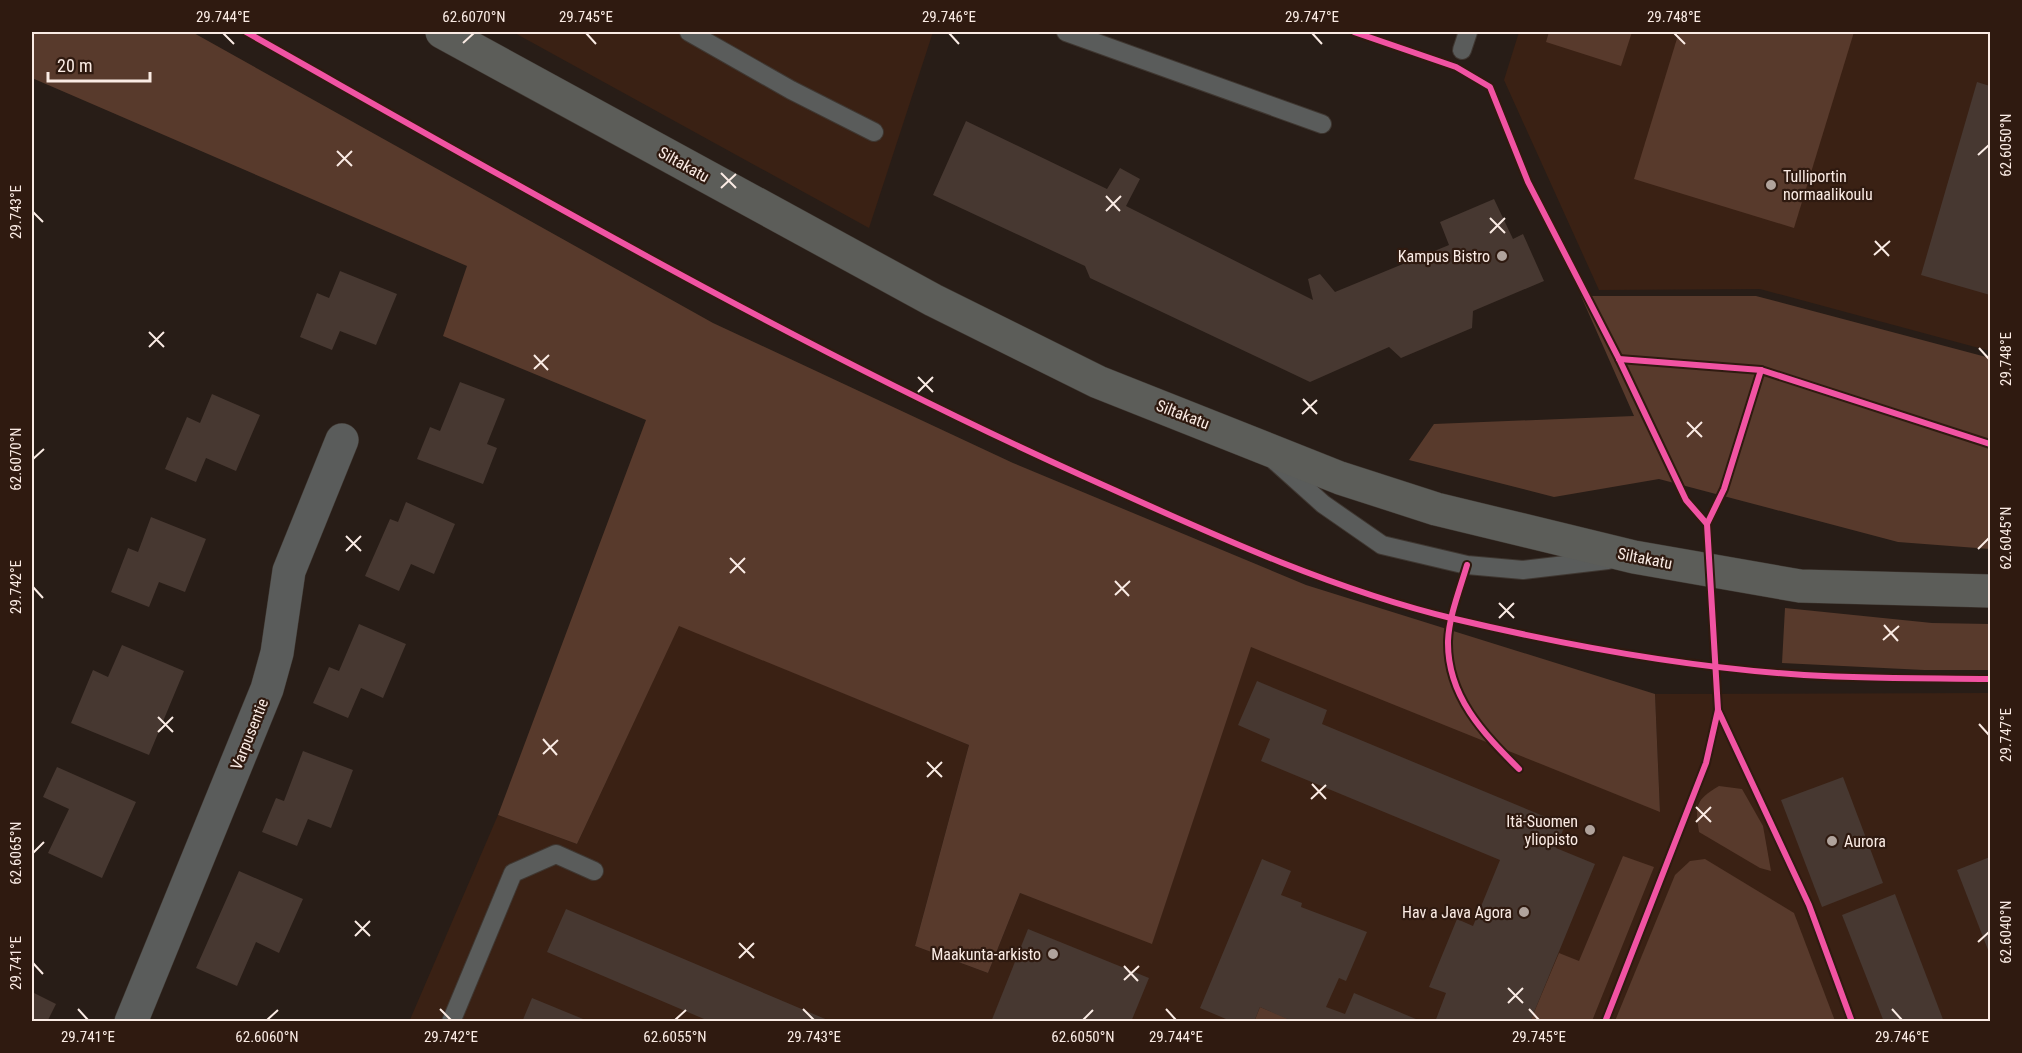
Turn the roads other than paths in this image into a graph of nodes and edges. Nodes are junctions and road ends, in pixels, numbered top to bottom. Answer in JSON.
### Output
{"nodes":[{"id":1,"x":442,"y":32,"type":"edge"},
{"id":2,"x":689,"y":32,"type":"edge"},
{"id":3,"x":1066,"y":32,"type":"edge"},
{"id":4,"x":1468,"y":32,"type":"edge"},
{"id":5,"x":1462,"y":50,"type":"dead end"},
{"id":6,"x":1322,"y":124,"type":"dead end"},
{"id":7,"x":874,"y":132,"type":"dead end"},
{"id":8,"x":342,"y":440,"type":"dead end"},
{"id":9,"x":1254,"y":441,"type":"junction"},
{"id":10,"x":1634,"y":557,"type":"junction"},
{"id":11,"x":1990,"y":591,"type":"edge"},
{"id":12,"x":594,"y":871,"type":"dead end"},
{"id":13,"x":131,"y":1022,"type":"edge"},
{"id":14,"x":451,"y":1022,"type":"edge"}],
"edges":[{"from":1,"to":9,"type":"main road","name":"Siltakatu"},
{"from":2,"to":7,"type":"lane"},
{"from":3,"to":6,"type":"lane"},
{"from":4,"to":5,"type":"lane"},
{"from":8,"to":13,"type":"street","name":"Varpusentie"},
{"from":9,"to":10,"type":"main road","name":"Siltakatu"},
{"from":9,"to":10,"type":"lane"},
{"from":10,"to":11,"type":"main road","name":"Siltakatu"},
{"from":12,"to":14,"type":"lane"}]}
